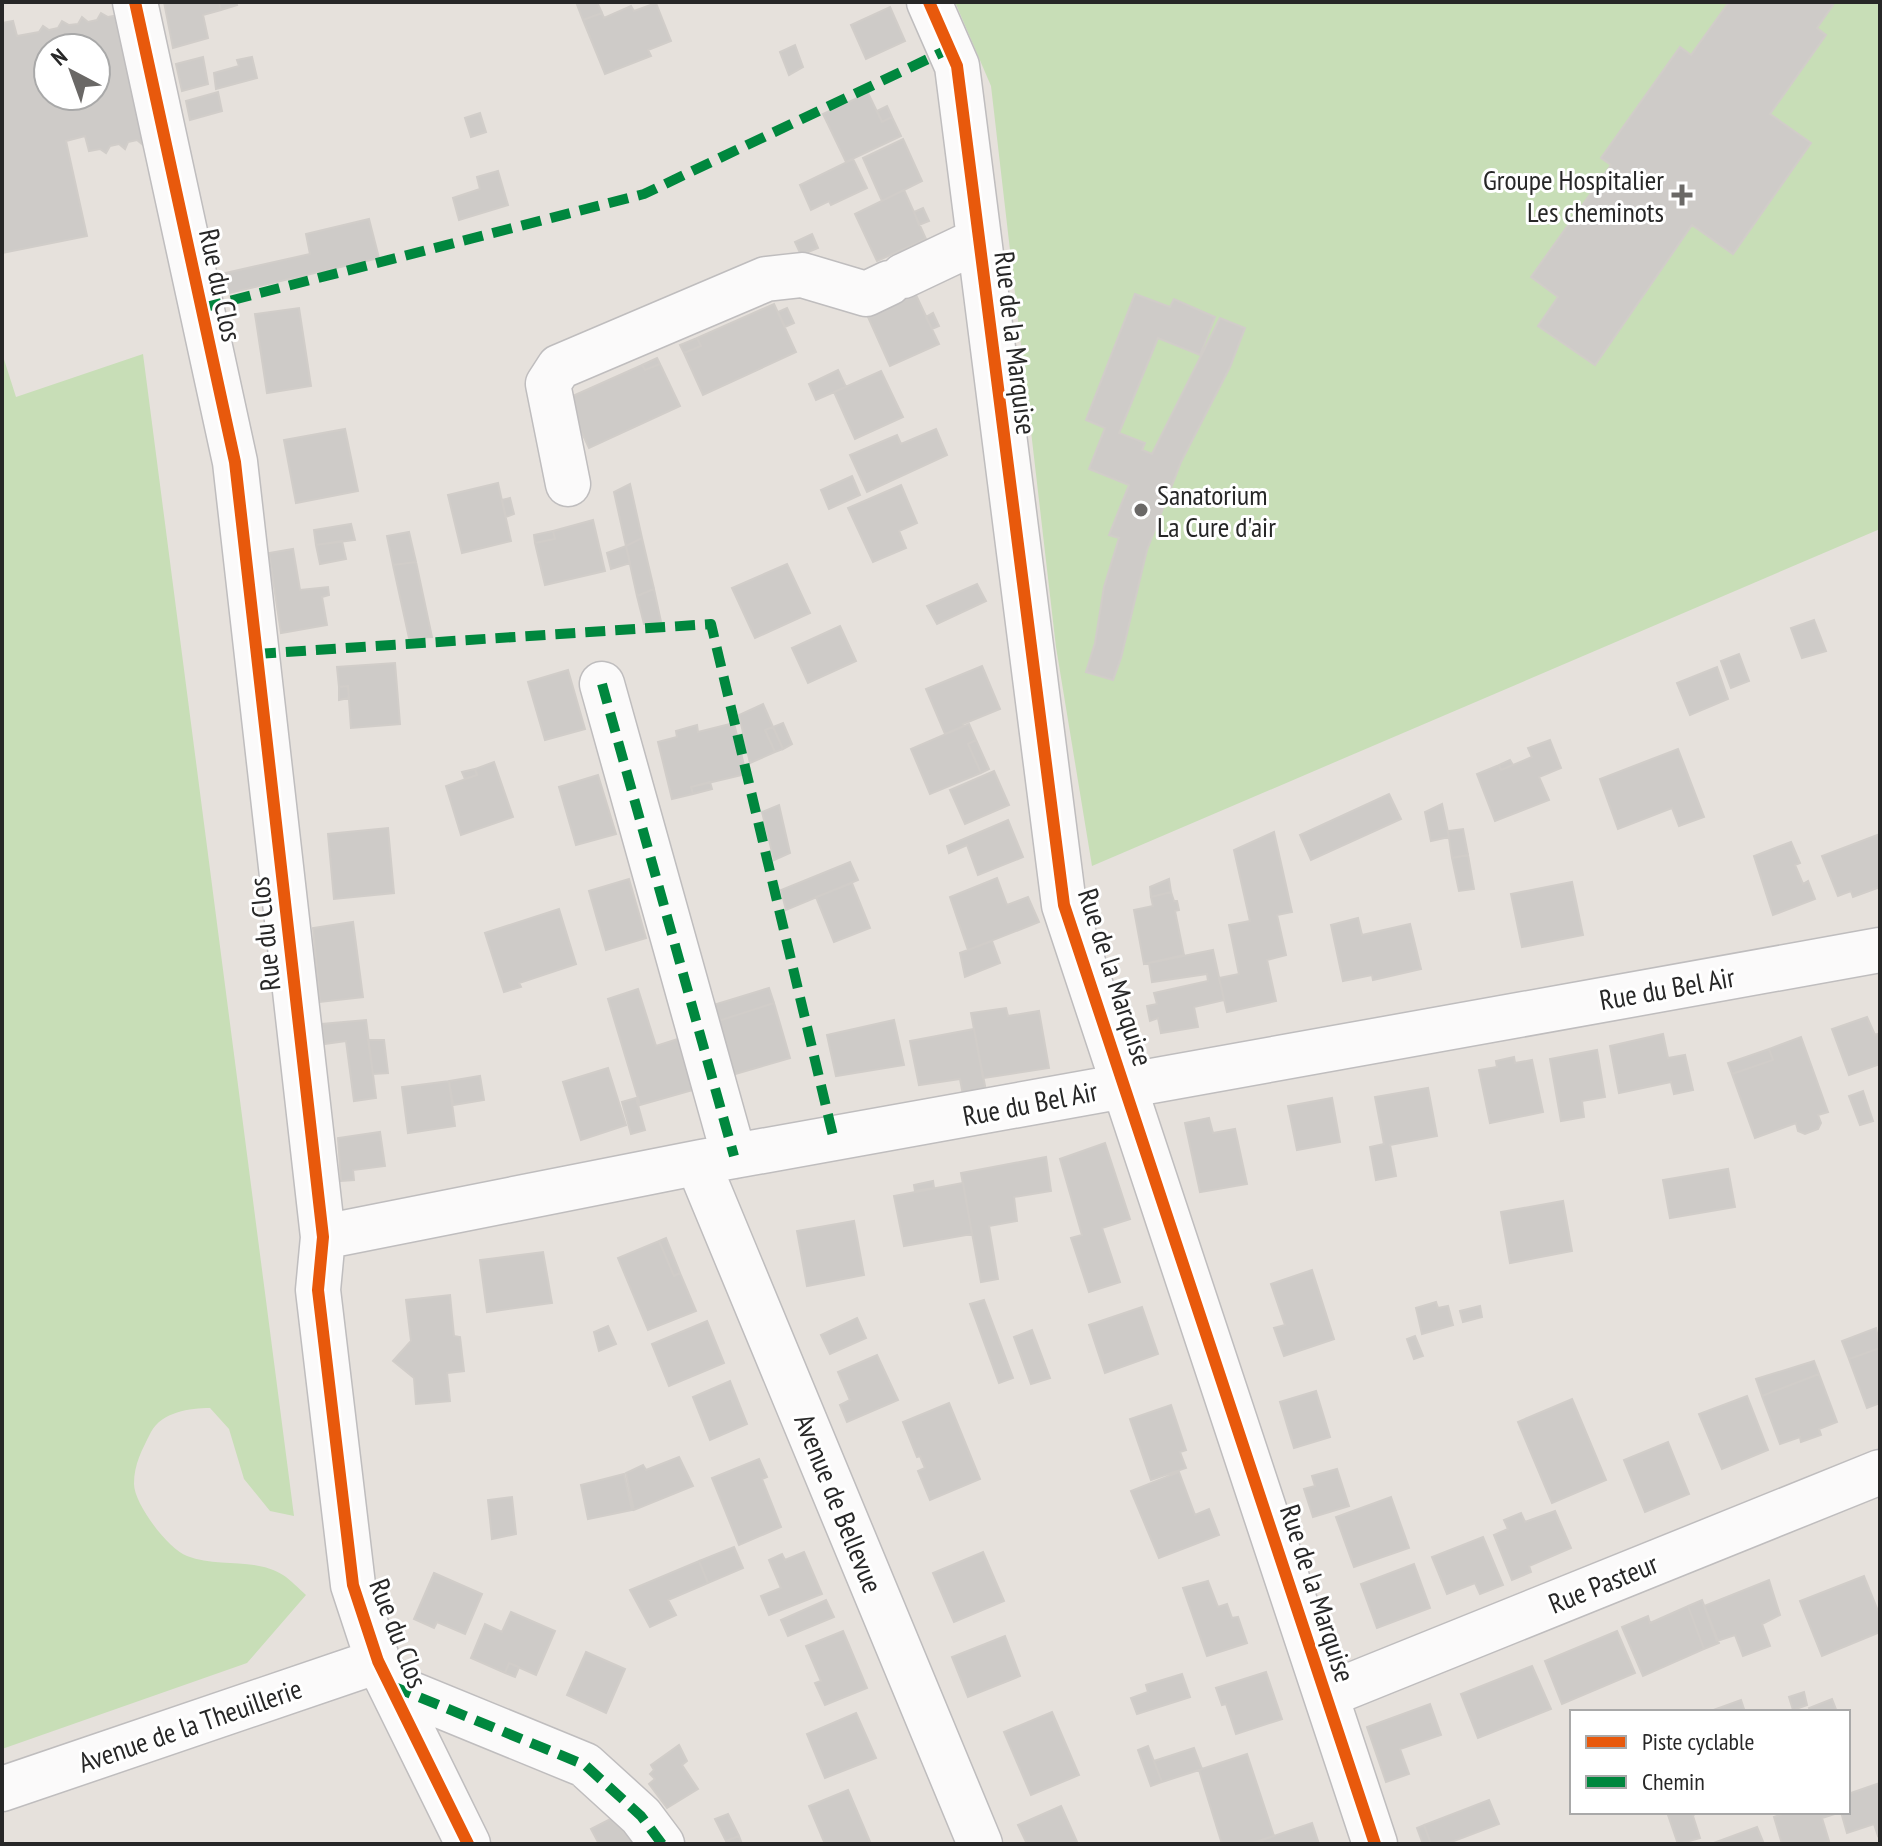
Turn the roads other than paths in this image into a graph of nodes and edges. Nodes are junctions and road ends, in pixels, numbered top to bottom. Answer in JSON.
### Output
{"nodes":[{"id":1,"x":135,"y":2,"type":"edge"},
{"id":2,"x":929,"y":2,"type":"edge"},
{"id":3,"x":979,"y":240,"type":"junction"},
{"id":4,"x":568,"y":484,"type":"dead end"},
{"id":5,"x":602,"y":684,"type":"dead end"},
{"id":6,"x":1880,"y":950,"type":"edge"},
{"id":7,"x":1125,"y":1085,"type":"junction"},
{"id":8,"x":718,"y":1159,"type":"junction"},
{"id":9,"x":323,"y":1237,"type":"junction"},
{"id":10,"x":1880,"y":1472,"type":"edge"},
{"id":11,"x":385,"y":1674,"type":"junction"},
{"id":12,"x":1327,"y":1695,"type":"junction"},
{"id":13,"x":2,"y":1789,"type":"edge"},
{"id":14,"x":468,"y":1844,"type":"edge"},
{"id":15,"x":662,"y":1844,"type":"edge"},
{"id":16,"x":980,"y":1844,"type":"edge"},
{"id":17,"x":1375,"y":1844,"type":"edge"}],
"edges":[{"from":1,"to":9,"type":"street","name":"Rue du Clos"},
{"from":2,"to":3,"type":"street","name":"Rue de la Marquise"},
{"from":3,"to":4,"type":"street"},
{"from":3,"to":7,"type":"street","name":"Rue de la Marquise"},
{"from":5,"to":8,"type":"street","name":"Avenue de Bellevue"},
{"from":6,"to":7,"type":"street","name":"Rue du Bel Air"},
{"from":7,"to":8,"type":"street","name":"Rue du Bel Air"},
{"from":7,"to":12,"type":"street","name":"Rue de la Marquise"},
{"from":8,"to":9,"type":"street","name":"Rue du Bel Air"},
{"from":8,"to":16,"type":"street","name":"Avenue de Bellevue"},
{"from":9,"to":11,"type":"street","name":"Rue du Clos"},
{"from":10,"to":12,"type":"street","name":"Rue Pasteur"},
{"from":11,"to":13,"type":"street","name":"Avenue de la Theuillerie"},
{"from":11,"to":14,"type":"street","name":"Rue du Clos"},
{"from":11,"to":15,"type":"street"},
{"from":12,"to":17,"type":"street","name":"Rue de la Marquise"}]}
